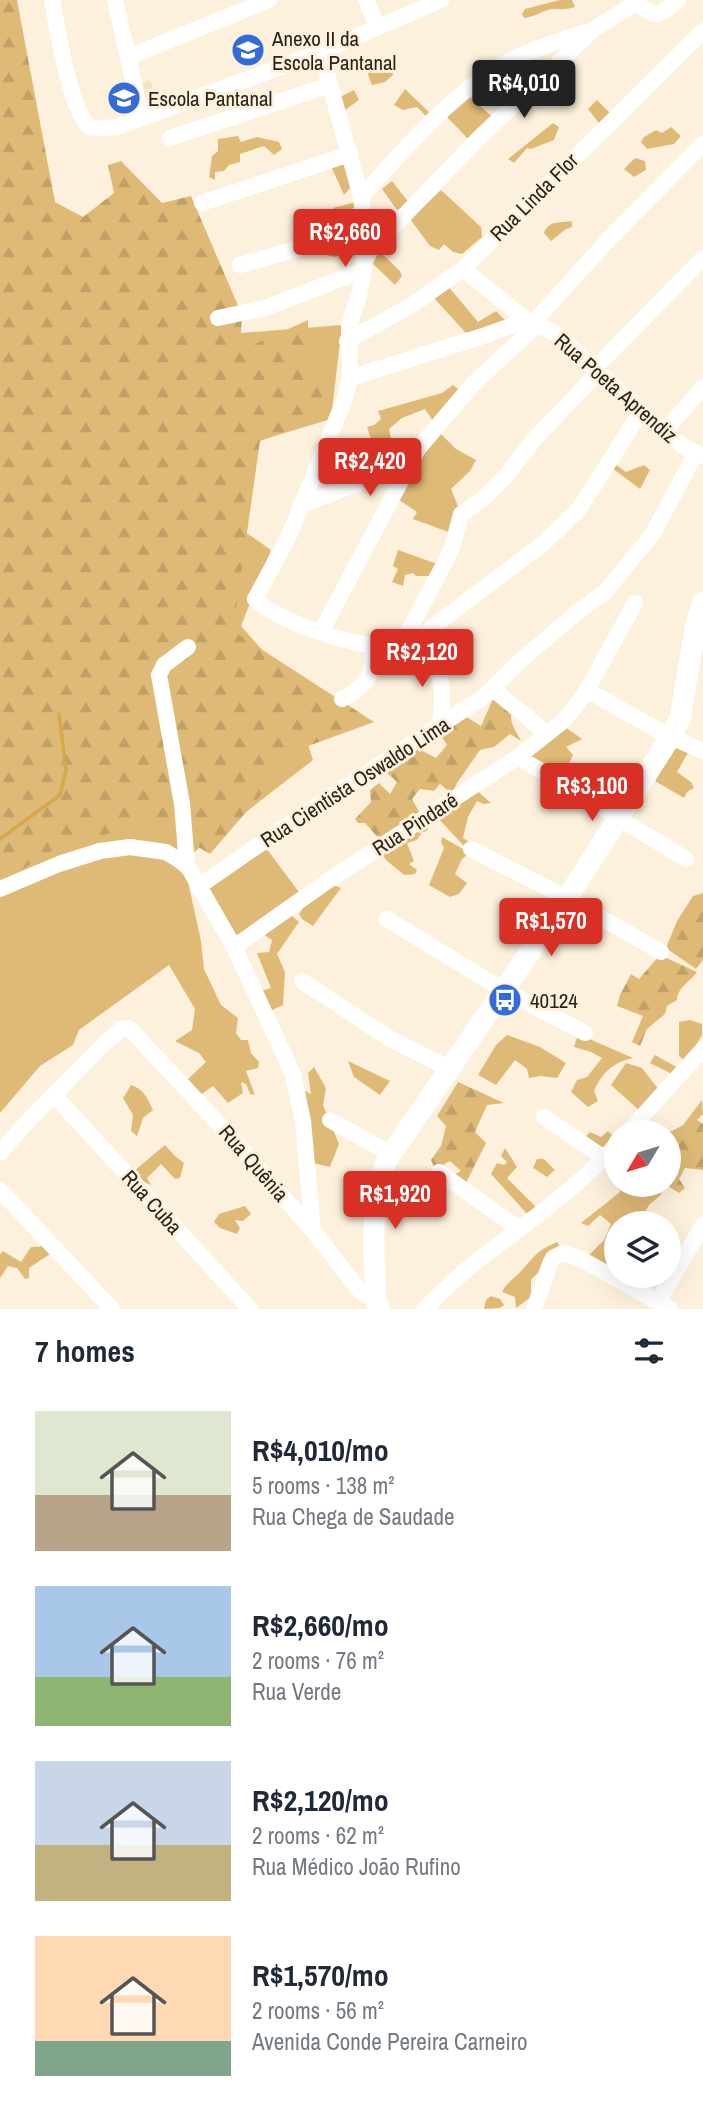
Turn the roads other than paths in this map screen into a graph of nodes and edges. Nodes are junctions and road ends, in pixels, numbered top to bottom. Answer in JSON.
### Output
{"nodes":[{"id":1,"x":52,"y":0,"type":"edge"},
{"id":2,"x":269,"y":0,"type":"edge"},
{"id":3,"x":366,"y":0,"type":"edge"},
{"id":4,"x":678,"y":0,"type":"edge"},
{"id":5,"x":117,"y":1,"type":"edge"},
{"id":6,"x":433,"y":2,"type":"edge"},
{"id":7,"x":377,"y":26,"type":"junction"},
{"id":8,"x":593,"y":30,"type":"junction"},
{"id":9,"x":703,"y":31,"type":"edge"},
{"id":10,"x":321,"y":51,"type":"junction"},
{"id":11,"x":128,"y":57,"type":"junction"},
{"id":12,"x":331,"y":85,"type":"junction"},
{"id":13,"x":142,"y":118,"type":"junction"},
{"id":14,"x":170,"y":138,"type":"dead end"},
{"id":15,"x":703,"y":144,"type":"edge"},
{"id":16,"x":350,"y":154,"type":"junction"},
{"id":17,"x":361,"y":197,"type":"junction"},
{"id":18,"x":202,"y":203,"type":"dead end"},
{"id":19,"x":364,"y":224,"type":"junction"},
{"id":20,"x":703,"y":258,"type":"edge"},
{"id":21,"x":365,"y":263,"type":"junction"},
{"id":22,"x":240,"y":265,"type":"dead end"},
{"id":23,"x":463,"y":269,"type":"junction"},
{"id":24,"x":218,"y":318,"type":"dead end"},
{"id":25,"x":531,"y":322,"type":"junction"},
{"id":26,"x":348,"y":341,"type":"junction"},
{"id":27,"x":597,"y":370,"type":"junction"},
{"id":28,"x":350,"y":378,"type":"junction"},
{"id":29,"x":703,"y":387,"type":"edge"},
{"id":30,"x":642,"y":412,"type":"junction"},
{"id":31,"x":664,"y":432,"type":"junction"},
{"id":32,"x":418,"y":449,"type":"junction"},
{"id":33,"x":700,"y":454,"type":"edge"},
{"id":34,"x":304,"y":503,"type":"junction"},
{"id":35,"x":703,"y":602,"type":"edge"},
{"id":36,"x":635,"y":603,"type":"dead end"},
{"id":37,"x":700,"y":626,"type":"edge"},
{"id":38,"x":321,"y":632,"type":"junction"},
{"id":39,"x":373,"y":645,"type":"junction"},
{"id":40,"x":404,"y":646,"type":"junction"},
{"id":41,"x":188,"y":647,"type":"dead end"},
{"id":42,"x":493,"y":690,"type":"junction"},
{"id":43,"x":587,"y":690,"type":"junction"},
{"id":44,"x":342,"y":699,"type":"dead end"},
{"id":45,"x":440,"y":727,"type":"junction"},
{"id":46,"x":546,"y":733,"type":"junction"},
{"id":47,"x":670,"y":737,"type":"junction"},
{"id":48,"x":703,"y":751,"type":"edge"},
{"id":49,"x":518,"y":757,"type":"junction"},
{"id":50,"x":618,"y":818,"type":"junction"},
{"id":51,"x":471,"y":849,"type":"dead end"},
{"id":52,"x":686,"y":859,"type":"dead end"},
{"id":53,"x":187,"y":865,"type":"junction"},
{"id":54,"x":198,"y":887,"type":"junction"},
{"id":55,"x":0,"y":889,"type":"edge"},
{"id":56,"x":567,"y":898,"type":"junction"},
{"id":57,"x":387,"y":919,"type":"dead end"},
{"id":58,"x":234,"y":947,"type":"junction"},
{"id":59,"x":662,"y":952,"type":"dead end"},
{"id":60,"x":302,"y":981,"type":"dead end"},
{"id":61,"x":503,"y":990,"type":"junction"},
{"id":62,"x":585,"y":1033,"type":"dead end"},
{"id":63,"x":703,"y":1049,"type":"edge"},
{"id":64,"x":449,"y":1068,"type":"junction"},
{"id":65,"x":54,"y":1095,"type":"junction"},
{"id":66,"x":544,"y":1117,"type":"dead end"},
{"id":67,"x":330,"y":1120,"type":"dead end"},
{"id":68,"x":639,"y":1120,"type":"edge"},
{"id":69,"x":0,"y":1153,"type":"edge"},
{"id":70,"x":391,"y":1154,"type":"junction"},
{"id":71,"x":604,"y":1158,"type":"joint"},
{"id":72,"x":439,"y":1172,"type":"dead end"},
{"id":73,"x":0,"y":1190,"type":"edge"},
{"id":74,"x":703,"y":1224,"type":"edge"},
{"id":75,"x":519,"y":1229,"type":"junction"},
{"id":76,"x":313,"y":1230,"type":"junction"},
{"id":77,"x":377,"y":1305,"type":"edge"},
{"id":78,"x":664,"y":1305,"type":"edge"},
{"id":79,"x":112,"y":1309,"type":"edge"},
{"id":80,"x":250,"y":1309,"type":"edge"},
{"id":81,"x":424,"y":1309,"type":"edge"},
{"id":82,"x":534,"y":1309,"type":"edge"}],
"edges":[{"from":1,"to":13,"type":"street"},
{"from":2,"to":11,"type":"street"},
{"from":3,"to":7,"type":"street"},
{"from":4,"to":8,"type":"street"},
{"from":5,"to":11,"type":"street"},
{"from":6,"to":7,"type":"street"},
{"from":7,"to":10,"type":"street"},
{"from":8,"to":17,"type":"street"},
{"from":8,"to":21,"type":"street"},
{"from":9,"to":23,"type":"street","name":"Rua Linda Flor"},
{"from":10,"to":12,"type":"street"},
{"from":10,"to":13,"type":"street"},
{"from":11,"to":13,"type":"street"},
{"from":12,"to":14,"type":"street"},
{"from":12,"to":16,"type":"street"},
{"from":15,"to":25,"type":"street"},
{"from":16,"to":17,"type":"street"},
{"from":16,"to":18,"type":"street"},
{"from":17,"to":19,"type":"street"},
{"from":19,"to":21,"type":"street"},
{"from":19,"to":22,"type":"street"},
{"from":20,"to":27,"type":"street"},
{"from":21,"to":24,"type":"street"},
{"from":21,"to":26,"type":"street"},
{"from":23,"to":25,"type":"street","name":"Rua Poeta Aprendiz"},
{"from":23,"to":26,"type":"street","name":"Rua Linda Flor"},
{"from":25,"to":27,"type":"street","name":"Rua Poeta Aprendiz"},
{"from":25,"to":28,"type":"street"},
{"from":25,"to":32,"type":"street"},
{"from":26,"to":28,"type":"street"},
{"from":27,"to":30,"type":"street","name":"Rua Poeta Aprendiz"},
{"from":27,"to":40,"type":"street"},
{"from":28,"to":34,"type":"street"},
{"from":29,"to":31,"type":"street"},
{"from":30,"to":31,"type":"street","name":"Rua Poeta Aprendiz"},
{"from":30,"to":40,"type":"street"},
{"from":31,"to":33,"type":"street","name":"Rua Poeta Aprendiz"},
{"from":32,"to":34,"type":"street"},
{"from":32,"to":38,"type":"street"},
{"from":33,"to":42,"type":"street","name":"Rua Cientista Oswaldo Lima"},
{"from":34,"to":38,"type":"street"},
{"from":35,"to":37,"type":"main road"},
{"from":36,"to":43,"type":"street","name":"Rua Pindaré"},
{"from":37,"to":47,"type":"main road"},
{"from":38,"to":39,"type":"street"},
{"from":39,"to":40,"type":"street"},
{"from":39,"to":44,"type":"street"},
{"from":40,"to":45,"type":"street"},
{"from":41,"to":53,"type":"street"},
{"from":42,"to":45,"type":"street","name":"Rua Cientista Oswaldo Lima"},
{"from":42,"to":46,"type":"street"},
{"from":43,"to":46,"type":"street","name":"Rua Pindaré"},
{"from":43,"to":47,"type":"street"},
{"from":45,"to":54,"type":"street","name":"Rua Cientista Oswaldo Lima"},
{"from":46,"to":49,"type":"street","name":"Rua Pindaré"},
{"from":47,"to":48,"type":"street"},
{"from":47,"to":50,"type":"main road"},
{"from":49,"to":50,"type":"street"},
{"from":49,"to":58,"type":"street","name":"Rua Pindaré"},
{"from":50,"to":52,"type":"street"},
{"from":50,"to":56,"type":"main road"},
{"from":51,"to":56,"type":"street"},
{"from":53,"to":54,"type":"street"},
{"from":53,"to":55,"type":"street"},
{"from":54,"to":58,"type":"street"},
{"from":56,"to":59,"type":"street"},
{"from":56,"to":61,"type":"main road"},
{"from":57,"to":61,"type":"street"},
{"from":58,"to":76,"type":"street"},
{"from":60,"to":64,"type":"street"},
{"from":61,"to":62,"type":"street"},
{"from":61,"to":64,"type":"main road"},
{"from":63,"to":68,"type":"street"},
{"from":64,"to":70,"type":"main road"},
{"from":65,"to":69,"type":"street"},
{"from":65,"to":76,"type":"street","name":"Rua Quênia"},
{"from":65,"to":80,"type":"street","name":"Rua Cuba"},
{"from":66,"to":71,"type":"street"},
{"from":67,"to":70,"type":"street"},
{"from":70,"to":77,"type":"main road"},
{"from":71,"to":75,"type":"street"},
{"from":72,"to":75,"type":"street"},
{"from":73,"to":79,"type":"street"},
{"from":74,"to":78,"type":"street"},
{"from":75,"to":81,"type":"street"},
{"from":76,"to":77,"type":"street","name":"Rua Quênia"},
{"from":78,"to":82,"type":"street"}]}
